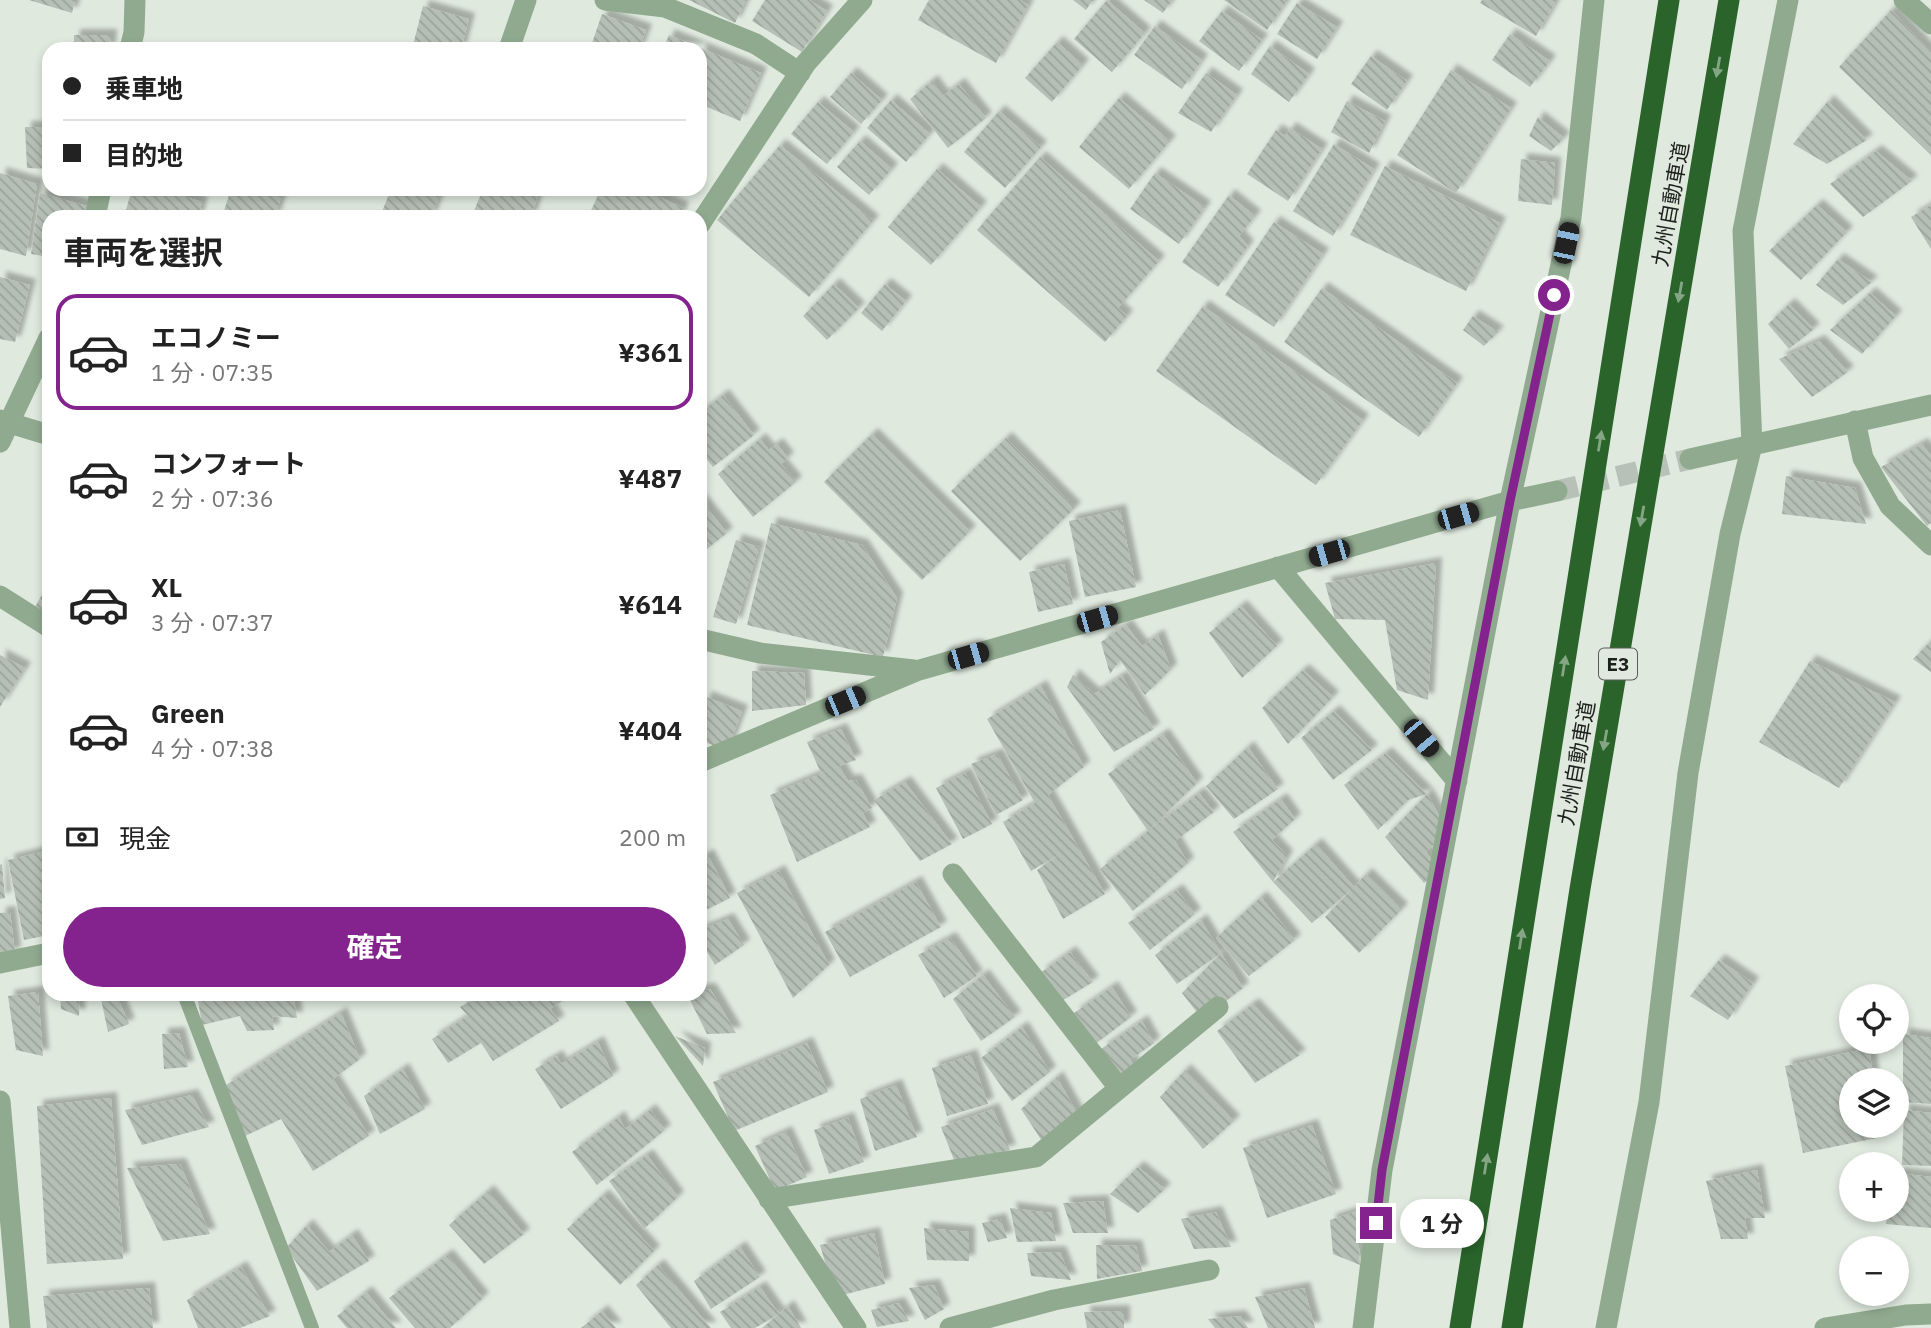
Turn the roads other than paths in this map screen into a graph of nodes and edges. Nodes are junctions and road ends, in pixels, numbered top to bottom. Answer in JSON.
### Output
{"nodes":[{"id":1,"x":135,"y":0,"type":"edge"},
{"id":2,"x":526,"y":0,"type":"edge"},
{"id":3,"x":605,"y":0,"type":"edge"},
{"id":4,"x":862,"y":0,"type":"edge"},
{"id":5,"x":1594,"y":0,"type":"edge"},
{"id":6,"x":1670,"y":0,"type":"edge"},
{"id":7,"x":1729,"y":0,"type":"edge"},
{"id":8,"x":1788,"y":0,"type":"edge"},
{"id":9,"x":1904,"y":0,"type":"edge"},
{"id":10,"x":1931,"y":24,"type":"edge"},
{"id":11,"x":132,"y":42,"type":"edge"},
{"id":12,"x":511,"y":42,"type":"edge"},
{"id":13,"x":800,"y":73,"type":"junction"},
{"id":14,"x":707,"y":213,"type":"edge"},
{"id":15,"x":42,"y":352,"type":"edge"},
{"id":16,"x":1931,"y":405,"type":"edge"},
{"id":17,"x":1855,"y":421,"type":"junction"},
{"id":18,"x":3,"y":428,"type":"edge"},
{"id":19,"x":42,"y":434,"type":"edge"},
{"id":20,"x":1752,"y":445,"type":"junction"},
{"id":21,"x":1690,"y":459,"type":"tunnel mouth"},
{"id":22,"x":1557,"y":491,"type":"tunnel mouth"},
{"id":23,"x":1510,"y":501,"type":"junction"},
{"id":24,"x":1931,"y":545,"type":"edge"},
{"id":25,"x":1278,"y":568,"type":"junction"},
{"id":26,"x":0,"y":596,"type":"edge"},
{"id":27,"x":42,"y":623,"type":"edge"},
{"id":28,"x":707,"y":641,"type":"edge"},
{"id":29,"x":916,"y":671,"type":"junction"},
{"id":30,"x":707,"y":759,"type":"edge"},
{"id":31,"x":1457,"y":781,"type":"junction"},
{"id":32,"x":953,"y":874,"type":"dead end"},
{"id":33,"x":42,"y":954,"type":"edge"},
{"id":34,"x":0,"y":963,"type":"edge"},
{"id":35,"x":187,"y":1001,"type":"edge"},
{"id":36,"x":638,"y":1001,"type":"edge"},
{"id":37,"x":1218,"y":1007,"type":"dead end"},
{"id":38,"x":1119,"y":1088,"type":"junction"},
{"id":39,"x":0,"y":1101,"type":"edge"},
{"id":40,"x":769,"y":1199,"type":"junction"},
{"id":41,"x":1209,"y":1270,"type":"dead end"},
{"id":42,"x":1931,"y":1314,"type":"edge"},
{"id":43,"x":19,"y":1328,"type":"edge"},
{"id":44,"x":312,"y":1328,"type":"edge"},
{"id":45,"x":856,"y":1328,"type":"edge"},
{"id":46,"x":950,"y":1328,"type":"edge"},
{"id":47,"x":1363,"y":1328,"type":"edge"},
{"id":48,"x":1460,"y":1328,"type":"edge"},
{"id":49,"x":1512,"y":1328,"type":"edge"},
{"id":50,"x":1606,"y":1328,"type":"edge"},
{"id":51,"x":1825,"y":1328,"type":"edge"}],
"edges":[{"from":1,"to":11,"type":"street"},
{"from":2,"to":12,"type":"street"},
{"from":3,"to":13,"type":"street"},
{"from":4,"to":13,"type":"street"},
{"from":5,"to":23,"type":"street"},
{"from":48,"to":6,"type":"highway","name":"九州自動車道","number":"E3","one_way":true},
{"from":7,"to":49,"type":"highway","name":"九州自動車道","number":"E3","one_way":true},
{"from":8,"to":20,"type":"street"},
{"from":9,"to":10,"type":"street"},
{"from":13,"to":14,"type":"street"},
{"from":15,"to":18,"type":"street"},
{"from":16,"to":17,"type":"street"},
{"from":17,"to":20,"type":"street"},
{"from":17,"to":24,"type":"street"},
{"from":18,"to":19,"type":"street"},
{"from":20,"to":21,"type":"street"},
{"from":20,"to":50,"type":"street"},
{"from":22,"to":23,"type":"street"},
{"from":23,"to":25,"type":"street"},
{"from":23,"to":31,"type":"street"},
{"from":25,"to":29,"type":"street"},
{"from":25,"to":31,"type":"street"},
{"from":26,"to":27,"type":"street"},
{"from":28,"to":29,"type":"street"},
{"from":29,"to":30,"type":"street"},
{"from":31,"to":47,"type":"street"},
{"from":32,"to":38,"type":"street"},
{"from":33,"to":34,"type":"street"},
{"from":35,"to":44,"type":"lane"},
{"from":36,"to":40,"type":"street"},
{"from":37,"to":38,"type":"street"},
{"from":38,"to":40,"type":"street"},
{"from":39,"to":43,"type":"street"},
{"from":40,"to":45,"type":"street"},
{"from":41,"to":46,"type":"street"},
{"from":42,"to":51,"type":"street"}]}
